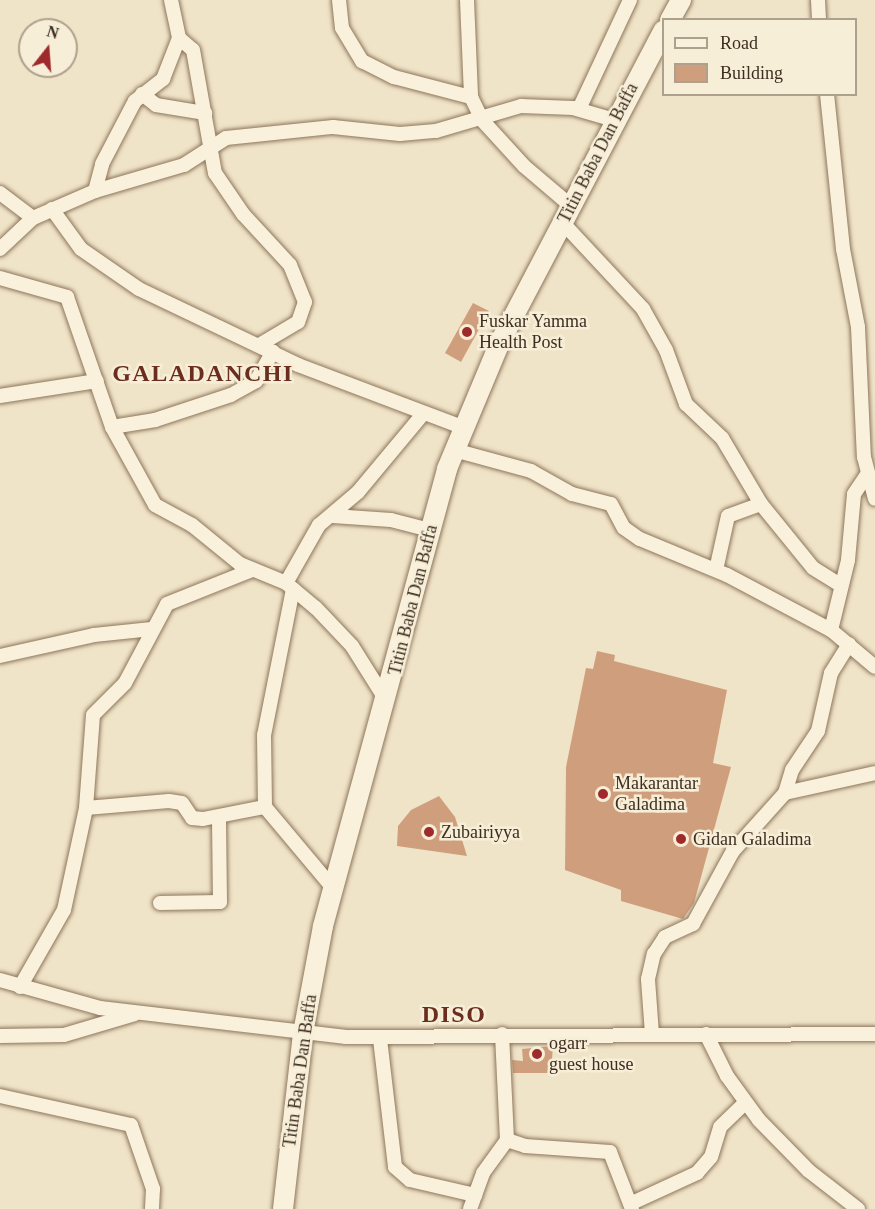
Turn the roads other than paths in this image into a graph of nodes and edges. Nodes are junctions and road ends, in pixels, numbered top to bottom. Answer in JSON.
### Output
{"nodes":[{"id":1,"x":171,"y":0,"type":"edge"},
{"id":2,"x":339,"y":0,"type":"edge"},
{"id":3,"x":467,"y":0,"type":"edge"},
{"id":4,"x":630,"y":0,"type":"edge"},
{"id":5,"x":681,"y":0,"type":"edge"},
{"id":6,"x":818,"y":0,"type":"edge"},
{"id":7,"x":671,"y":18,"type":"edge"},
{"id":8,"x":819,"y":18,"type":"edge"},
{"id":9,"x":662,"y":32,"type":"edge"},
{"id":10,"x":179,"y":38,"type":"junction"},
{"id":11,"x":142,"y":94,"type":"junction"},
{"id":12,"x":827,"y":96,"type":"edge"},
{"id":13,"x":471,"y":97,"type":"junction"},
{"id":14,"x":579,"y":110,"type":"junction"},
{"id":15,"x":205,"y":113,"type":"junction"},
{"id":16,"x":482,"y":117,"type":"junction"},
{"id":17,"x":614,"y":120,"type":"junction"},
{"id":18,"x":210,"y":147,"type":"junction"},
{"id":19,"x":95,"y":191,"type":"junction"},
{"id":20,"x":0,"y":193,"type":"edge"},
{"id":21,"x":52,"y":209,"type":"junction"},
{"id":22,"x":567,"y":214,"type":"junction"},
{"id":23,"x":33,"y":218,"type":"junction"},
{"id":24,"x":0,"y":249,"type":"edge"},
{"id":25,"x":0,"y":278,"type":"edge"},
{"id":26,"x":261,"y":344,"type":"junction"},
{"id":27,"x":273,"y":351,"type":"junction"},
{"id":28,"x":97,"y":381,"type":"junction"},
{"id":29,"x":0,"y":396,"type":"edge"},
{"id":30,"x":423,"y":414,"type":"junction"},
{"id":31,"x":462,"y":426,"type":"junction"},
{"id":32,"x":112,"y":427,"type":"junction"},
{"id":33,"x":454,"y":450,"type":"junction"},
{"id":34,"x":868,"y":473,"type":"junction"},
{"id":35,"x":875,"y":499,"type":"edge"},
{"id":36,"x":762,"y":504,"type":"junction"},
{"id":37,"x":333,"y":516,"type":"junction"},
{"id":38,"x":430,"y":530,"type":"junction"},
{"id":39,"x":252,"y":570,"type":"junction"},
{"id":40,"x":716,"y":570,"type":"junction"},
{"id":41,"x":839,"y":584,"type":"junction"},
{"id":42,"x":289,"y":586,"type":"junction"},
{"id":43,"x":152,"y":629,"type":"junction"},
{"id":44,"x":831,"y":630,"type":"junction"},
{"id":45,"x":849,"y":644,"type":"junction"},
{"id":46,"x":0,"y":656,"type":"edge"},
{"id":47,"x":875,"y":667,"type":"edge"},
{"id":48,"x":386,"y":702,"type":"junction"},
{"id":49,"x":875,"y":774,"type":"edge"},
{"id":50,"x":784,"y":793,"type":"junction"},
{"id":51,"x":265,"y":807,"type":"junction"},
{"id":52,"x":86,"y":808,"type":"junction"},
{"id":53,"x":219,"y":818,"type":"junction"},
{"id":54,"x":333,"y":888,"type":"junction"},
{"id":55,"x":160,"y":903,"type":"dead end"},
{"id":56,"x":0,"y":980,"type":"edge"},
{"id":57,"x":20,"y":987,"type":"junction"},
{"id":58,"x":138,"y":1013,"type":"junction"},
{"id":59,"x":303,"y":1033,"type":"junction"},
{"id":60,"x":502,"y":1034,"type":"junction"},
{"id":61,"x":652,"y":1034,"type":"junction"},
{"id":62,"x":706,"y":1034,"type":"junction"},
{"id":63,"x":875,"y":1034,"type":"edge"},
{"id":64,"x":0,"y":1036,"type":"edge"},
{"id":65,"x":380,"y":1039,"type":"junction"},
{"id":66,"x":0,"y":1096,"type":"edge"},
{"id":67,"x":745,"y":1103,"type":"junction"},
{"id":68,"x":507,"y":1140,"type":"junction"},
{"id":69,"x":475,"y":1195,"type":"junction"},
{"id":70,"x":632,"y":1206,"type":"edge"},
{"id":71,"x":152,"y":1209,"type":"edge"},
{"id":72,"x":283,"y":1209,"type":"edge"},
{"id":73,"x":470,"y":1209,"type":"edge"},
{"id":74,"x":858,"y":1209,"type":"edge"}],
"edges":[{"from":1,"to":10,"type":"street"},
{"from":2,"to":13,"type":"street"},
{"from":3,"to":13,"type":"street"},
{"from":4,"to":14,"type":"street"},
{"from":5,"to":7,"type":"main road"},
{"from":6,"to":8,"type":"street"},
{"from":9,"to":17,"type":"main road","name":"Titin Baba Dan Baffa"},
{"from":10,"to":11,"type":"street"},
{"from":10,"to":15,"type":"street"},
{"from":11,"to":15,"type":"street"},
{"from":11,"to":19,"type":"street"},
{"from":12,"to":34,"type":"street"},
{"from":13,"to":16,"type":"street"},
{"from":14,"to":16,"type":"street"},
{"from":14,"to":17,"type":"street"},
{"from":15,"to":18,"type":"street"},
{"from":16,"to":18,"type":"street"},
{"from":16,"to":22,"type":"street"},
{"from":17,"to":22,"type":"main road","name":"Titin Baba Dan Baffa"},
{"from":18,"to":19,"type":"street"},
{"from":18,"to":26,"type":"street"},
{"from":19,"to":21,"type":"street"},
{"from":20,"to":23,"type":"street"},
{"from":21,"to":23,"type":"street"},
{"from":21,"to":26,"type":"street"},
{"from":22,"to":31,"type":"main road","name":"Titin Baba Dan Baffa"},
{"from":22,"to":36,"type":"street"},
{"from":23,"to":24,"type":"street"},
{"from":25,"to":28,"type":"street"},
{"from":26,"to":27,"type":"street"},
{"from":27,"to":30,"type":"street"},
{"from":27,"to":32,"type":"street"},
{"from":28,"to":29,"type":"street"},
{"from":28,"to":32,"type":"street"},
{"from":30,"to":31,"type":"street"},
{"from":30,"to":37,"type":"street"},
{"from":31,"to":33,"type":"main road","name":"Titin Baba Dan Baffa"},
{"from":32,"to":39,"type":"street"},
{"from":33,"to":38,"type":"main road","name":"Titin Baba Dan Baffa"},
{"from":33,"to":40,"type":"street"},
{"from":34,"to":35,"type":"street"},
{"from":34,"to":41,"type":"street"},
{"from":36,"to":40,"type":"street"},
{"from":36,"to":41,"type":"street"},
{"from":37,"to":38,"type":"street"},
{"from":37,"to":42,"type":"street"},
{"from":38,"to":48,"type":"main road","name":"Titin Baba Dan Baffa"},
{"from":39,"to":42,"type":"street"},
{"from":39,"to":43,"type":"street"},
{"from":40,"to":44,"type":"street"},
{"from":41,"to":44,"type":"street"},
{"from":42,"to":48,"type":"street"},
{"from":42,"to":51,"type":"street"},
{"from":43,"to":46,"type":"street"},
{"from":43,"to":52,"type":"street"},
{"from":44,"to":45,"type":"street"},
{"from":45,"to":47,"type":"street"},
{"from":45,"to":50,"type":"street"},
{"from":48,"to":54,"type":"main road","name":"Titin Baba Dan Baffa"},
{"from":49,"to":50,"type":"street"},
{"from":50,"to":61,"type":"street"},
{"from":51,"to":53,"type":"street"},
{"from":51,"to":54,"type":"street"},
{"from":52,"to":53,"type":"street"},
{"from":52,"to":57,"type":"street"},
{"from":53,"to":55,"type":"street"},
{"from":54,"to":59,"type":"main road","name":"Titin Baba Dan Baffa"},
{"from":56,"to":57,"type":"street"},
{"from":57,"to":58,"type":"street"},
{"from":58,"to":59,"type":"street"},
{"from":58,"to":64,"type":"street"},
{"from":59,"to":65,"type":"street"},
{"from":59,"to":72,"type":"main road","name":"Titin Baba Dan Baffa"},
{"from":60,"to":61,"type":"street"},
{"from":60,"to":65,"type":"street"},
{"from":60,"to":68,"type":"street"},
{"from":61,"to":62,"type":"street"},
{"from":62,"to":63,"type":"street"},
{"from":62,"to":67,"type":"street"},
{"from":65,"to":69,"type":"street"},
{"from":66,"to":71,"type":"street"},
{"from":67,"to":70,"type":"street"},
{"from":67,"to":74,"type":"street"},
{"from":68,"to":69,"type":"street"},
{"from":68,"to":70,"type":"street"},
{"from":69,"to":73,"type":"street"}]}
